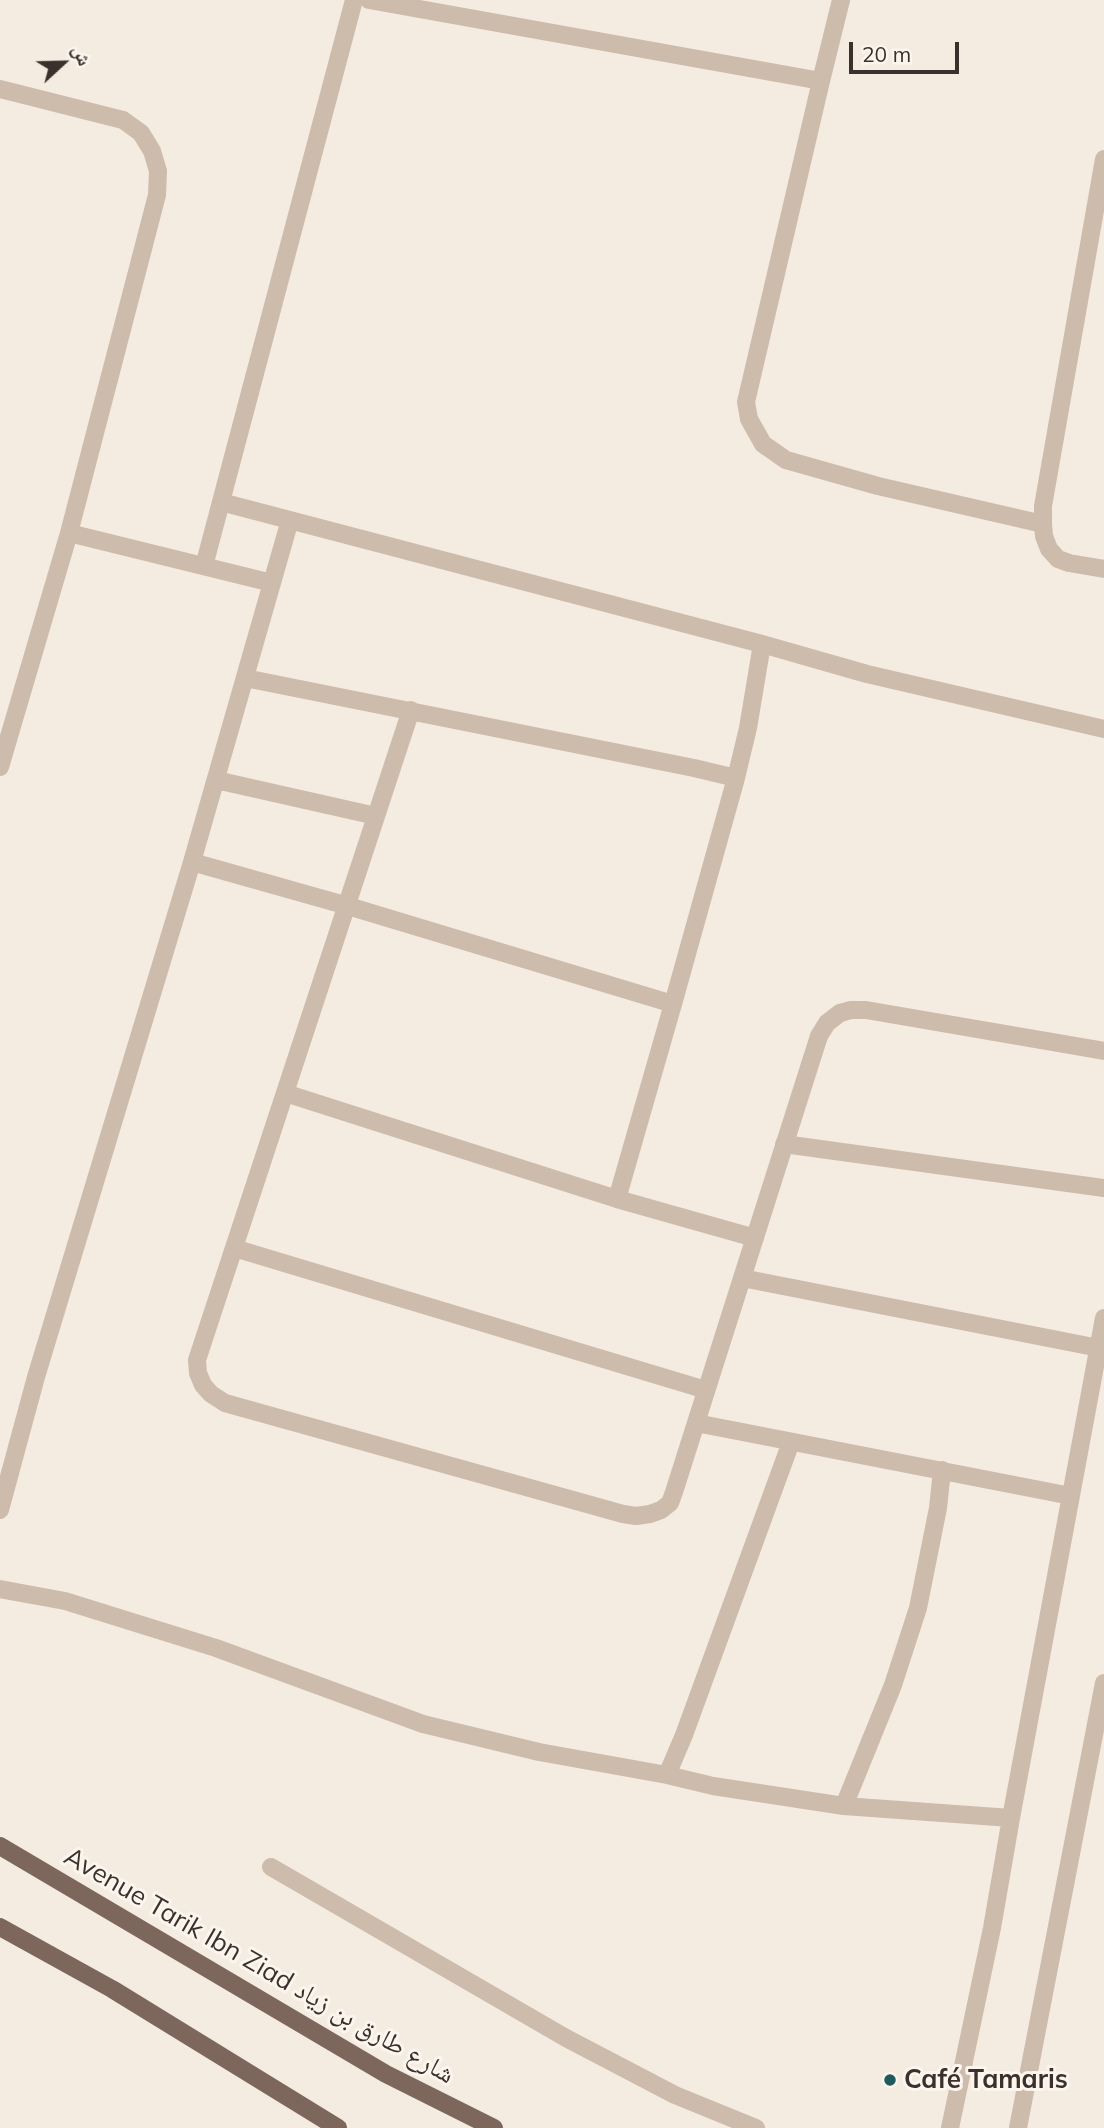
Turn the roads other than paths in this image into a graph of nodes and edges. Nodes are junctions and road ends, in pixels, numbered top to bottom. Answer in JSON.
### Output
{"nodes":[{"id":1,"x":354,"y":0,"type":"edge"},
{"id":2,"x":369,"y":0,"type":"edge"},
{"id":3,"x":841,"y":0,"type":"edge"},
{"id":4,"x":821,"y":81,"type":"junction"},
{"id":5,"x":0,"y":89,"type":"edge"},
{"id":6,"x":1104,"y":159,"type":"edge"},
{"id":7,"x":221,"y":502,"type":"junction"},
{"id":8,"x":290,"y":520,"type":"junction"},
{"id":9,"x":1043,"y":524,"type":"junction"},
{"id":10,"x":69,"y":533,"type":"junction"},
{"id":11,"x":204,"y":566,"type":"junction"},
{"id":12,"x":1104,"y":569,"type":"edge"},
{"id":13,"x":271,"y":583,"type":"junction"},
{"id":14,"x":762,"y":644,"type":"junction"},
{"id":15,"x":245,"y":678,"type":"junction"},
{"id":16,"x":411,"y":710,"type":"junction"},
{"id":17,"x":1104,"y":729,"type":"edge"},
{"id":18,"x":0,"y":767,"type":"edge"},
{"id":19,"x":736,"y":778,"type":"junction"},
{"id":20,"x":216,"y":780,"type":"junction"},
{"id":21,"x":376,"y":817,"type":"junction"},
{"id":22,"x":192,"y":862,"type":"junction"},
{"id":23,"x":348,"y":906,"type":"junction"},
{"id":24,"x":673,"y":1004,"type":"junction"},
{"id":25,"x":1104,"y":1051,"type":"edge"},
{"id":26,"x":285,"y":1093,"type":"junction"},
{"id":27,"x":785,"y":1144,"type":"junction"},
{"id":28,"x":1104,"y":1188,"type":"edge"},
{"id":29,"x":617,"y":1199,"type":"junction"},
{"id":30,"x":755,"y":1238,"type":"junction"},
{"id":31,"x":234,"y":1248,"type":"junction"},
{"id":32,"x":742,"y":1278,"type":"junction"},
{"id":33,"x":1104,"y":1318,"type":"edge"},
{"id":34,"x":1098,"y":1348,"type":"junction"},
{"id":35,"x":706,"y":1390,"type":"junction"},
{"id":36,"x":696,"y":1423,"type":"junction"},
{"id":37,"x":791,"y":1442,"type":"junction"},
{"id":38,"x":942,"y":1470,"type":"junction"},
{"id":39,"x":1071,"y":1496,"type":"junction"},
{"id":40,"x":0,"y":1510,"type":"edge"},
{"id":41,"x":0,"y":1589,"type":"edge"},
{"id":42,"x":1104,"y":1683,"type":"edge"},
{"id":43,"x":667,"y":1775,"type":"junction"},
{"id":44,"x":844,"y":1806,"type":"junction"},
{"id":45,"x":1010,"y":1818,"type":"junction"},
{"id":46,"x":0,"y":1846,"type":"edge"},
{"id":47,"x":271,"y":1867,"type":"dead end"},
{"id":48,"x":0,"y":1927,"type":"edge"},
{"id":49,"x":338,"y":2128,"type":"edge"},
{"id":50,"x":494,"y":2128,"type":"edge"},
{"id":51,"x":757,"y":2128,"type":"edge"},
{"id":52,"x":950,"y":2128,"type":"edge"},
{"id":53,"x":1018,"y":2128,"type":"edge"}],
"edges":[{"from":1,"to":7,"type":"street"},
{"from":2,"to":4,"type":"street"},
{"from":3,"to":4,"type":"street"},
{"from":4,"to":9,"type":"street"},
{"from":5,"to":10,"type":"street"},
{"from":6,"to":9,"type":"street"},
{"from":7,"to":8,"type":"street"},
{"from":7,"to":11,"type":"street"},
{"from":8,"to":13,"type":"street"},
{"from":8,"to":14,"type":"street"},
{"from":9,"to":12,"type":"street"},
{"from":10,"to":11,"type":"street"},
{"from":10,"to":18,"type":"street"},
{"from":11,"to":13,"type":"street"},
{"from":13,"to":15,"type":"street"},
{"from":14,"to":17,"type":"street"},
{"from":14,"to":19,"type":"street"},
{"from":15,"to":16,"type":"street"},
{"from":15,"to":20,"type":"street"},
{"from":16,"to":19,"type":"street"},
{"from":16,"to":21,"type":"street"},
{"from":19,"to":24,"type":"street"},
{"from":20,"to":21,"type":"street"},
{"from":20,"to":22,"type":"street"},
{"from":21,"to":23,"type":"street"},
{"from":22,"to":23,"type":"street"},
{"from":22,"to":40,"type":"street"},
{"from":23,"to":24,"type":"street"},
{"from":23,"to":26,"type":"street"},
{"from":24,"to":29,"type":"street"},
{"from":25,"to":27,"type":"street"},
{"from":26,"to":29,"type":"street"},
{"from":26,"to":31,"type":"street"},
{"from":27,"to":28,"type":"street"},
{"from":27,"to":30,"type":"street"},
{"from":29,"to":30,"type":"street"},
{"from":30,"to":32,"type":"street"},
{"from":31,"to":35,"type":"street"},
{"from":31,"to":36,"type":"street"},
{"from":32,"to":34,"type":"street"},
{"from":32,"to":35,"type":"street"},
{"from":33,"to":34,"type":"street"},
{"from":34,"to":39,"type":"street"},
{"from":35,"to":36,"type":"street"},
{"from":36,"to":37,"type":"street"},
{"from":37,"to":38,"type":"street"},
{"from":37,"to":43,"type":"street"},
{"from":38,"to":39,"type":"street"},
{"from":38,"to":44,"type":"street"},
{"from":39,"to":45,"type":"street"},
{"from":41,"to":43,"type":"street"},
{"from":42,"to":53,"type":"street"},
{"from":43,"to":44,"type":"street"},
{"from":44,"to":45,"type":"street"},
{"from":45,"to":52,"type":"street"},
{"from":46,"to":50,"type":"main road","name":"Avenue Tarik Ibn Ziad شارع طارق بن زياد"},
{"from":47,"to":51,"type":"street"},
{"from":48,"to":49,"type":"main road"}]}
